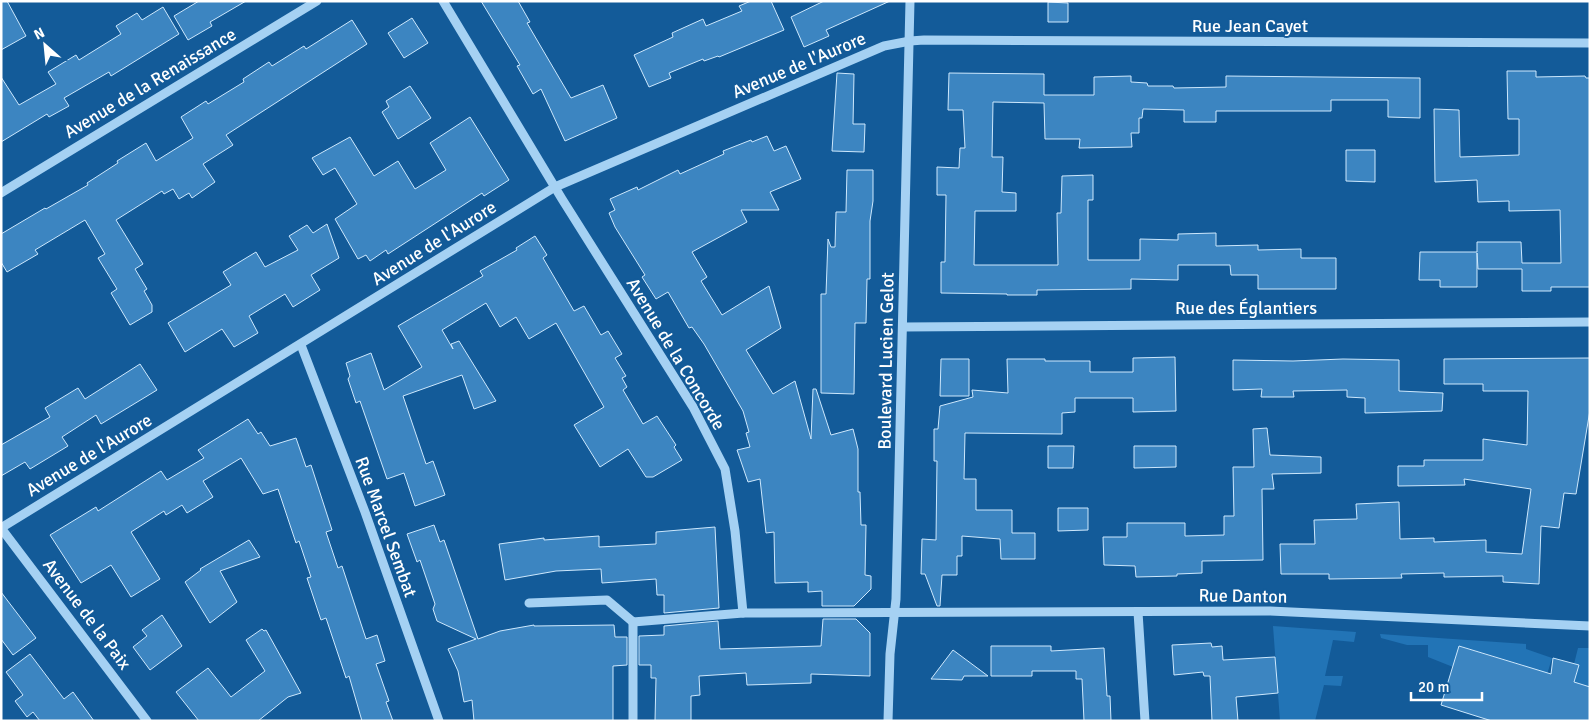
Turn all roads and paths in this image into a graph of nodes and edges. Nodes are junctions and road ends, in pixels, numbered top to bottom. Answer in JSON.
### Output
{"nodes":[{"id":1,"x":317,"y":1,"type":"edge"},
{"id":2,"x":443,"y":1,"type":"edge"},
{"id":3,"x":910,"y":1,"type":"edge"},
{"id":4,"x":910,"y":41,"type":"junction"},
{"id":5,"x":1590,"y":44,"type":"edge"},
{"id":6,"x":555,"y":187,"type":"junction"},
{"id":7,"x":1,"y":193,"type":"edge"},
{"id":8,"x":1590,"y":322,"type":"edge"},
{"id":9,"x":903,"y":327,"type":"junction"},
{"id":10,"x":301,"y":345,"type":"junction"},
{"id":11,"x":1,"y":528,"type":"edge"},
{"id":12,"x":529,"y":603,"type":"dead end"},
{"id":13,"x":896,"y":612,"type":"junction"},
{"id":14,"x":1138,"y":612,"type":"junction"},
{"id":15,"x":743,"y":613,"type":"junction"},
{"id":16,"x":633,"y":622,"type":"junction"},
{"id":17,"x":1590,"y":626,"type":"edge"},
{"id":18,"x":147,"y":721,"type":"edge"},
{"id":19,"x":439,"y":721,"type":"edge"},
{"id":20,"x":633,"y":721,"type":"edge"},
{"id":21,"x":888,"y":721,"type":"edge"},
{"id":22,"x":1146,"y":721,"type":"edge"}],
"edges":[{"from":1,"to":7,"type":"street","name":"Avenue de la Renaissance"},
{"from":2,"to":6,"type":"street","name":"Avenue de la Concorde"},
{"from":3,"to":4,"type":"street","name":"Boulevard Lucien Gelot"},
{"from":4,"to":5,"type":"street","name":"Rue Jean Cayet"},
{"from":4,"to":6,"type":"street","name":"Avenue de l'Aurore"},
{"from":4,"to":9,"type":"street","name":"Boulevard Lucien Gelot"},
{"from":6,"to":10,"type":"street","name":"Avenue de l'Aurore"},
{"from":6,"to":15,"type":"street","name":"Avenue de la Concorde"},
{"from":8,"to":9,"type":"street","name":"Rue des Églantiers"},
{"from":9,"to":13,"type":"street","name":"Boulevard Lucien Gelot"},
{"from":10,"to":11,"type":"street","name":"Avenue de l'Aurore"},
{"from":10,"to":19,"type":"street","name":"Rue Marcel Sembat"},
{"from":11,"to":18,"type":"street","name":"Avenue de la Paix"},
{"from":12,"to":16,"type":"street"},
{"from":13,"to":14,"type":"street","name":"Rue Danton"},
{"from":13,"to":15,"type":"street"},
{"from":13,"to":21,"type":"street","name":"Boulevard Lucien Gelot"},
{"from":14,"to":17,"type":"street","name":"Rue Danton"},
{"from":14,"to":22,"type":"street"},
{"from":15,"to":16,"type":"street"},
{"from":16,"to":20,"type":"street"}]}
